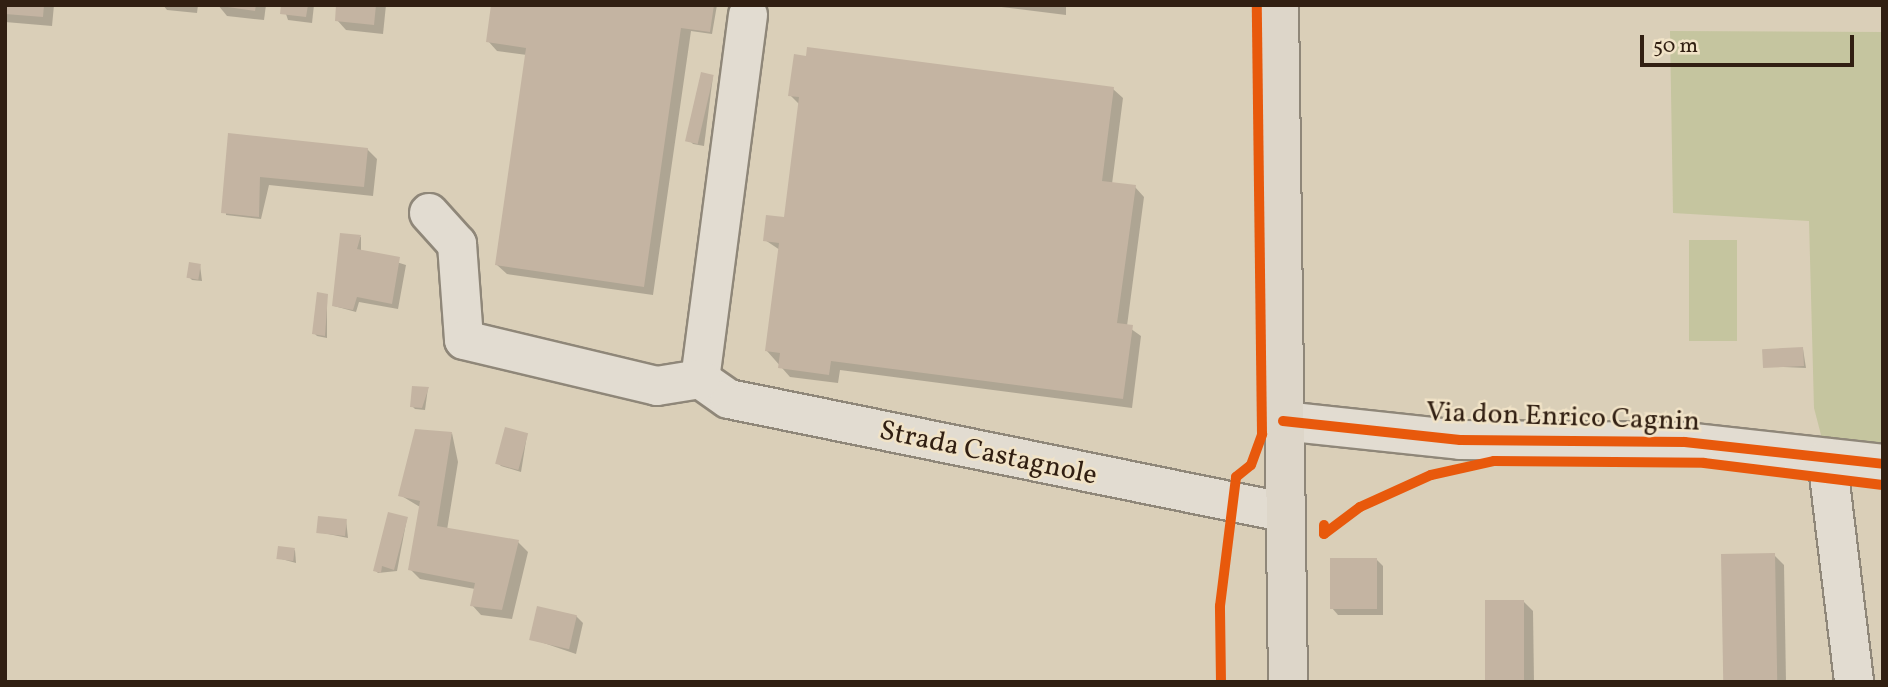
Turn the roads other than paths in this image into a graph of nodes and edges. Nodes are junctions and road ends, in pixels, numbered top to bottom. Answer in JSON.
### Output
{"nodes":[{"id":1,"x":1279,"y":5,"type":"edge"},
{"id":2,"x":748,"y":15,"type":"dead end"},
{"id":3,"x":429,"y":213,"type":"dead end"},
{"id":4,"x":700,"y":379,"type":"junction"},
{"id":5,"x":1283,"y":421,"type":"junction"},
{"id":6,"x":1827,"y":458,"type":"junction"},
{"id":7,"x":1883,"y":464,"type":"edge"},
{"id":8,"x":1283,"y":512,"type":"junction"},
{"id":9,"x":1288,"y":682,"type":"edge"},
{"id":10,"x":1854,"y":682,"type":"edge"}],
"edges":[{"from":1,"to":5,"type":"main road"},
{"from":2,"to":4,"type":"street"},
{"from":3,"to":4,"type":"street"},
{"from":4,"to":8,"type":"street","name":"Strada Castagnole"},
{"from":5,"to":6,"type":"street","name":"Via don Enrico Cagnin"},
{"from":5,"to":8,"type":"main road"},
{"from":6,"to":7,"type":"street","name":"Via don Enrico Cagnin"},
{"from":6,"to":10,"type":"street"},
{"from":8,"to":9,"type":"main road"}]}
